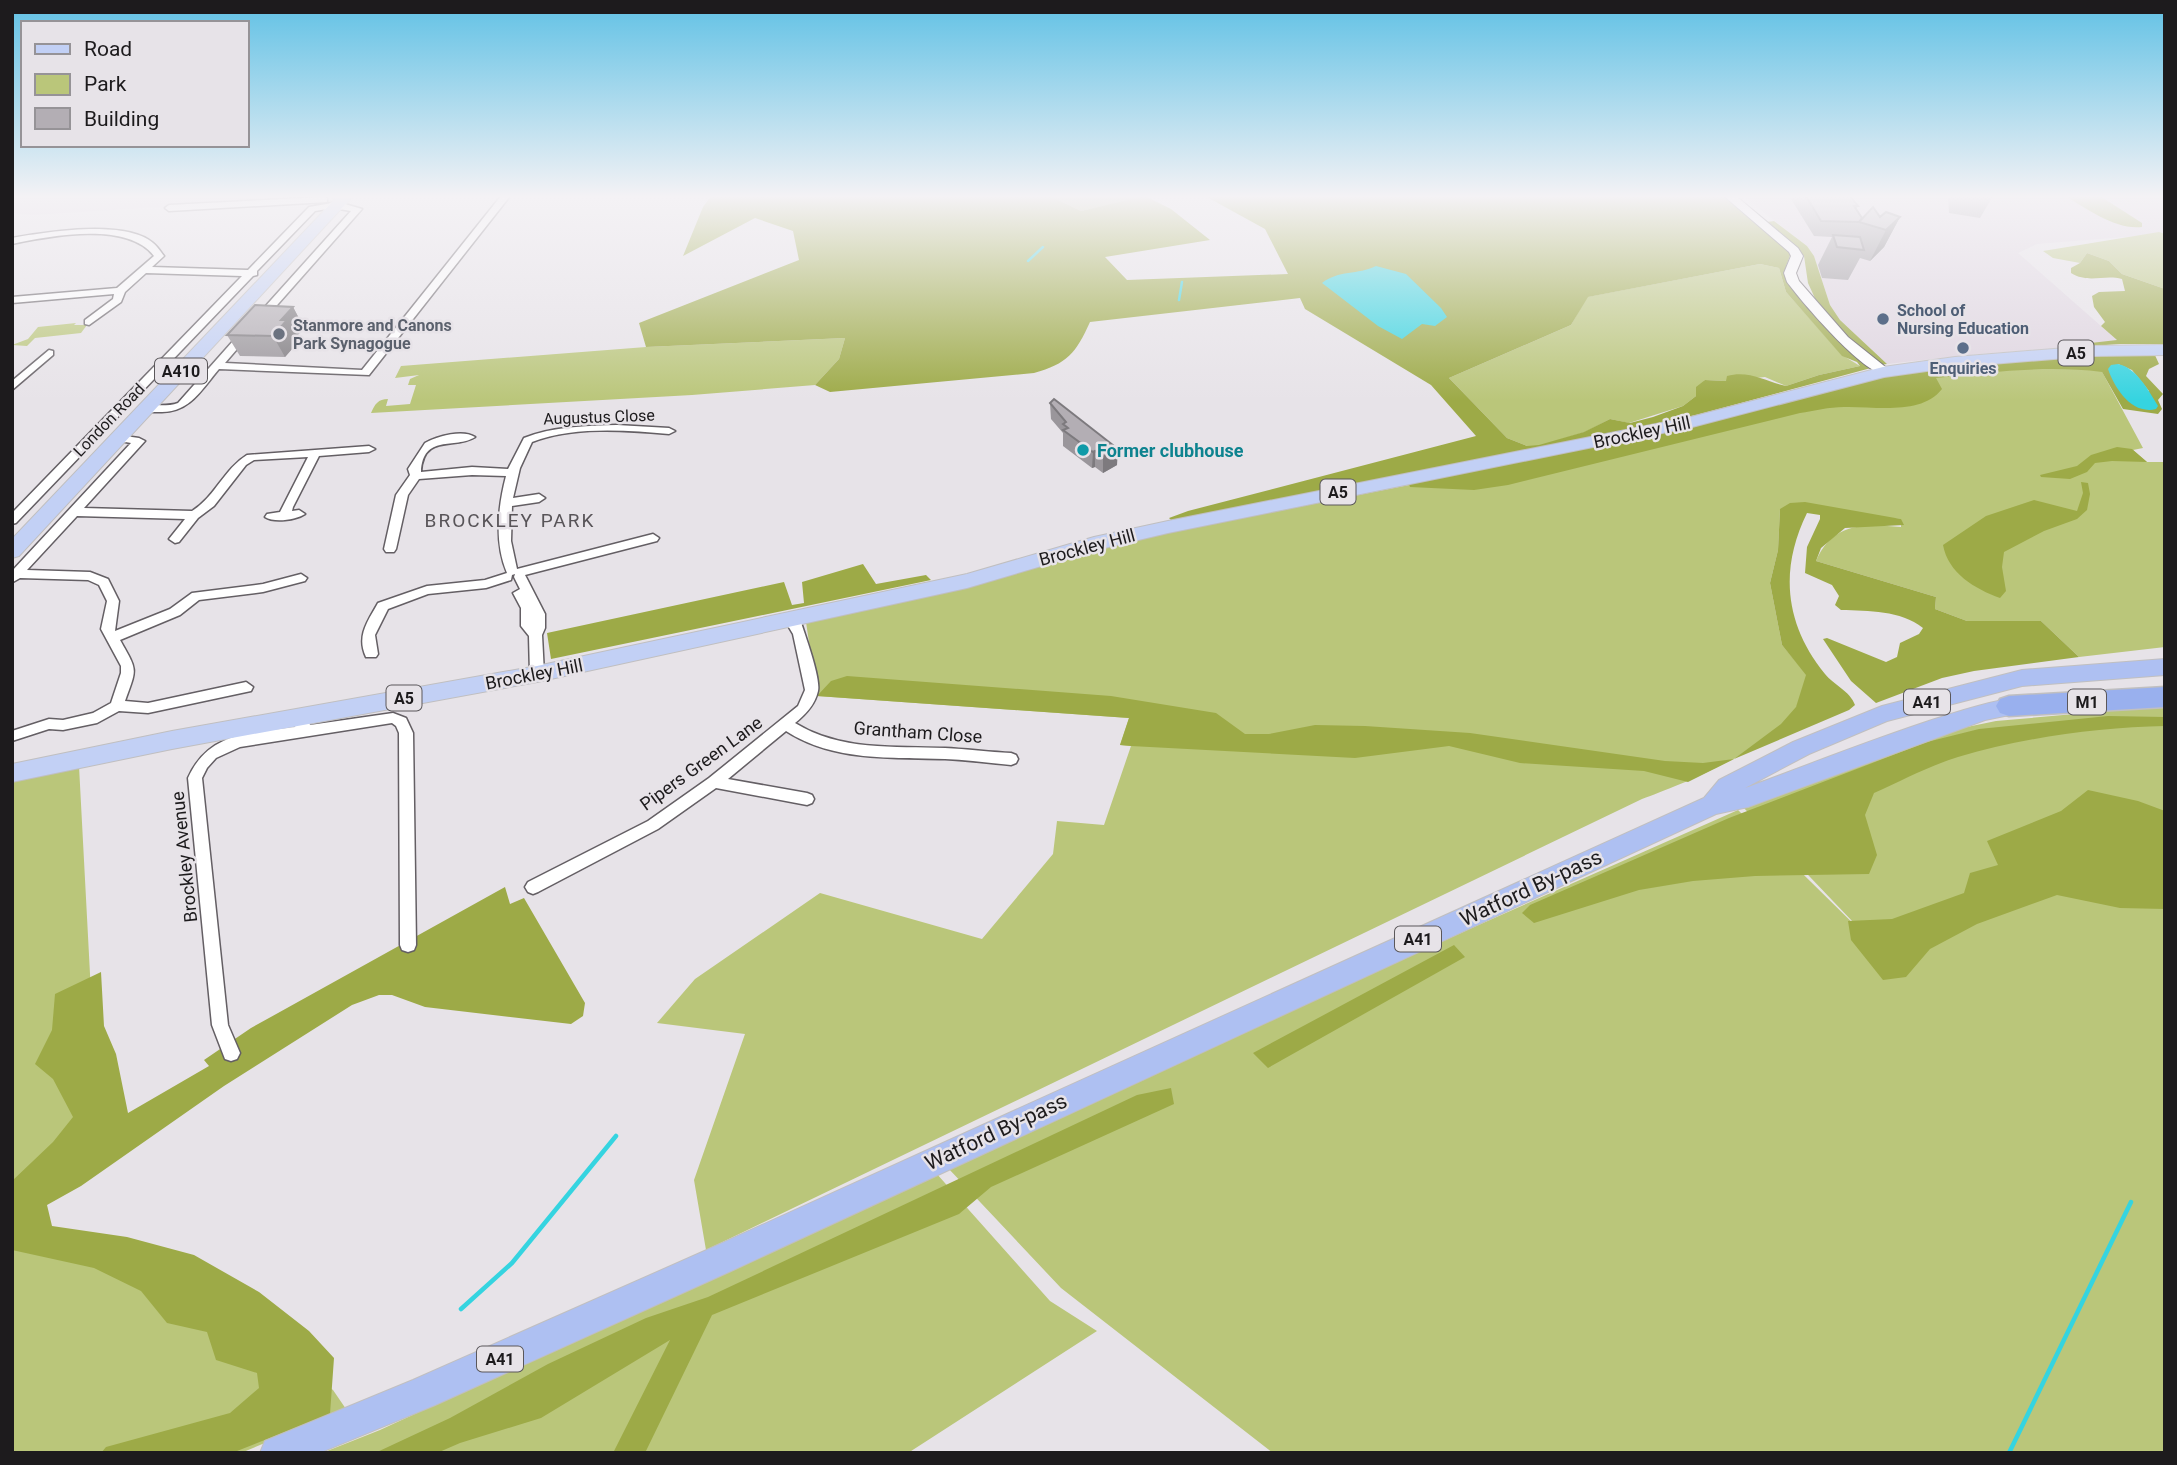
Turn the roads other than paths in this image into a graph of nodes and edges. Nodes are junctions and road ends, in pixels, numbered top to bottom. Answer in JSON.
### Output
{"nodes":[{"id":1,"x":151,"y":264,"type":"edge"},
{"id":2,"x":269,"y":264,"type":"edge"},
{"id":3,"x":270,"y":264,"type":"edge"},
{"id":4,"x":308,"y":264,"type":"edge"},
{"id":5,"x":452,"y":264,"type":"edge"},
{"id":6,"x":1794,"y":264,"type":"edge"},
{"id":7,"x":148,"y":267,"type":"junction"},
{"id":8,"x":265,"y":269,"type":"junction"},
{"id":9,"x":120,"y":291,"type":"junction"},
{"id":10,"x":12,"y":300,"type":"edge"},
{"id":11,"x":89,"y":322,"type":"dead end"},
{"id":12,"x":2165,"y":350,"type":"edge"},
{"id":13,"x":49,"y":353,"type":"dead end"},
{"id":14,"x":217,"y":366,"type":"junction"},
{"id":15,"x":1883,"y":372,"type":"junction"},
{"id":16,"x":12,"y":387,"type":"edge"},
{"id":17,"x":145,"y":409,"type":"junction"},
{"id":18,"x":668,"y":431,"type":"dead end"},
{"id":19,"x":469,"y":437,"type":"dead end"},
{"id":20,"x":118,"y":438,"type":"junction"},
{"id":21,"x":369,"y":449,"type":"dead end"},
{"id":22,"x":315,"y":453,"type":"junction"},
{"id":23,"x":63,"y":468,"type":"junction"},
{"id":24,"x":89,"y":468,"type":"junction"},
{"id":25,"x":513,"y":474,"type":"junction"},
{"id":26,"x":416,"y":476,"type":"junction"},
{"id":27,"x":539,"y":498,"type":"dead end"},
{"id":28,"x":505,"y":503,"type":"junction"},
{"id":29,"x":73,"y":512,"type":"junction"},
{"id":30,"x":299,"y":514,"type":"dead end"},
{"id":31,"x":194,"y":515,"type":"junction"},
{"id":32,"x":285,"y":515,"type":"junction"},
{"id":33,"x":271,"y":517,"type":"dead end"},
{"id":34,"x":12,"y":520,"type":"edge"},
{"id":35,"x":654,"y":538,"type":"dead end"},
{"id":36,"x":176,"y":539,"type":"dead end"},
{"id":37,"x":390,"y":549,"type":"dead end"},
{"id":38,"x":12,"y":551,"type":"edge"},
{"id":39,"x":514,"y":575,"type":"junction"},
{"id":40,"x":14,"y":576,"type":"edge"},
{"id":41,"x":300,"y":578,"type":"dead end"},
{"id":42,"x":794,"y":619,"type":"junction"},
{"id":43,"x":114,"y":637,"type":"junction"},
{"id":44,"x":371,"y":654,"type":"dead end"},
{"id":45,"x":2165,"y":667,"type":"edge"},
{"id":46,"x":537,"y":674,"type":"junction"},
{"id":47,"x":246,"y":687,"type":"dead end"},
{"id":48,"x":2165,"y":687,"type":"edge"},
{"id":49,"x":2165,"y":697,"type":"edge"},
{"id":50,"x":117,"y":706,"type":"junction"},
{"id":51,"x":2008,"y":706,"type":"junction"},
{"id":52,"x":303,"y":724,"type":"junction"},
{"id":53,"x":786,"y":724,"type":"junction"},
{"id":54,"x":12,"y":736,"type":"edge"},
{"id":55,"x":1010,"y":759,"type":"dead end"},
{"id":56,"x":12,"y":773,"type":"edge"},
{"id":57,"x":713,"y":782,"type":"junction"},
{"id":58,"x":807,"y":799,"type":"dead end"},
{"id":59,"x":1712,"y":805,"type":"junction"},
{"id":60,"x":533,"y":887,"type":"dead end"},
{"id":61,"x":408,"y":945,"type":"dead end"},
{"id":62,"x":231,"y":1053,"type":"dead end"},
{"id":63,"x":277,"y":1453,"type":"edge"}],
"edges":[{"from":1,"to":7,"type":"street"},
{"from":2,"to":8,"type":"street","name":"London Road"},
{"from":3,"to":8,"type":"main road","name":"London Road","number":"A410"},
{"from":4,"to":14,"type":"street","name":"London Road"},
{"from":5,"to":14,"type":"street"},
{"from":6,"to":15,"type":"street"},
{"from":7,"to":8,"type":"street"},
{"from":7,"to":9,"type":"street"},
{"from":8,"to":17,"type":"main road","name":"London Road","number":"A410"},
{"from":8,"to":23,"type":"street","name":"London Road"},
{"from":9,"to":10,"type":"street"},
{"from":9,"to":11,"type":"street"},
{"from":12,"to":15,"type":"main road","name":"Brockley Hill","number":"A5"},
{"from":13,"to":16,"type":"street"},
{"from":14,"to":17,"type":"street","name":"London Road"},
{"from":15,"to":42,"type":"main road","name":"Brockley Hill","number":"A5"},
{"from":17,"to":20,"type":"main road","name":"London Road","number":"A410"},
{"from":18,"to":25,"type":"street","name":"Augustus Close"},
{"from":19,"to":26,"type":"street"},
{"from":20,"to":24,"type":"main road","name":"London Road","number":"A410"},
{"from":20,"to":29,"type":"street","name":"London Road"},
{"from":21,"to":22,"type":"street"},
{"from":22,"to":31,"type":"street"},
{"from":22,"to":32,"type":"street"},
{"from":23,"to":24,"type":"street","name":"London Road"},
{"from":23,"to":34,"type":"street","name":"London Road"},
{"from":24,"to":38,"type":"main road","name":"London Road","number":"A410"},
{"from":25,"to":26,"type":"street"},
{"from":25,"to":28,"type":"street","name":"Augustus Close"},
{"from":26,"to":37,"type":"street"},
{"from":27,"to":28,"type":"street"},
{"from":28,"to":39,"type":"street","name":"Augustus Close"},
{"from":29,"to":31,"type":"street"},
{"from":29,"to":40,"type":"street","name":"London Road"},
{"from":30,"to":32,"type":"street"},
{"from":31,"to":36,"type":"street"},
{"from":32,"to":33,"type":"street"},
{"from":35,"to":39,"type":"street"},
{"from":39,"to":44,"type":"street"},
{"from":39,"to":46,"type":"street","name":"Augustus Close"},
{"from":40,"to":43,"type":"street"},
{"from":41,"to":43,"type":"street"},
{"from":42,"to":46,"type":"main road","name":"Brockley Hill","number":"A5"},
{"from":42,"to":53,"type":"street","name":"Pipers Green Lane"},
{"from":43,"to":50,"type":"street"},
{"from":45,"to":59,"type":"highway","name":"Watford By-pass","number":"A41"},
{"from":46,"to":52,"type":"main road","name":"Brockley Hill","number":"A5"},
{"from":47,"to":50,"type":"street"},
{"from":48,"to":51,"type":"highway","name":"Watford By-pass","number":"A41"},
{"from":49,"to":51,"type":"highway","number":"M1"},
{"from":50,"to":54,"type":"street"},
{"from":51,"to":59,"type":"highway","name":"Watford By-pass","number":"A41"},
{"from":52,"to":56,"type":"main road","name":"Brockley Hill","number":"A5"},
{"from":52,"to":61,"type":"street","name":"Brockley Avenue"},
{"from":52,"to":62,"type":"street","name":"Brockley Avenue"},
{"from":53,"to":55,"type":"street","name":"Grantham Close"},
{"from":53,"to":57,"type":"street","name":"Pipers Green Lane"},
{"from":57,"to":58,"type":"street"},
{"from":57,"to":60,"type":"street","name":"Pipers Green Lane"},
{"from":59,"to":63,"type":"highway","name":"Watford By-pass","number":"A41"}]}
